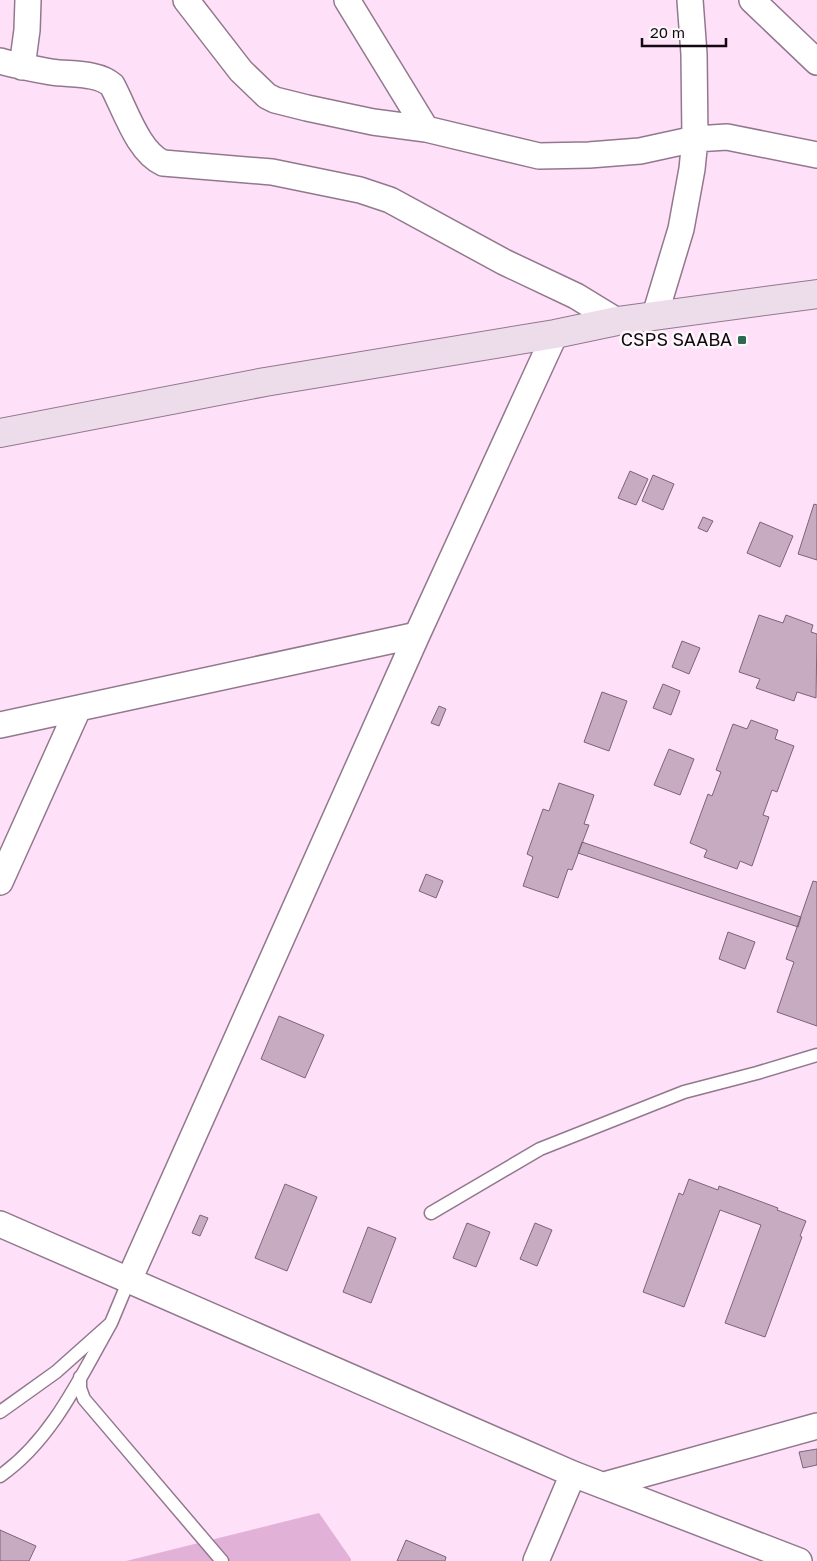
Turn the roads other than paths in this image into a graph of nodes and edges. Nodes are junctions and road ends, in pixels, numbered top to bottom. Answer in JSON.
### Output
{"nodes":[{"id":1,"x":28,"y":0,"type":"edge"},
{"id":2,"x":186,"y":0,"type":"edge"},
{"id":3,"x":348,"y":0,"type":"edge"},
{"id":4,"x":690,"y":0,"type":"edge"},
{"id":5,"x":752,"y":0,"type":"edge"},
{"id":6,"x":817,"y":62,"type":"edge"},
{"id":7,"x":11,"y":64,"type":"edge"},
{"id":8,"x":426,"y":129,"type":"junction"},
{"id":9,"x":696,"y":139,"type":"junction"},
{"id":10,"x":817,"y":155,"type":"edge"},
{"id":11,"x":817,"y":294,"type":"edge"},
{"id":12,"x":656,"y":315,"type":"junction"},
{"id":13,"x":617,"y":321,"type":"junction"},
{"id":14,"x":555,"y":334,"type":"junction"},
{"id":15,"x":0,"y":433,"type":"edge"},
{"id":16,"x":417,"y":634,"type":"junction"},
{"id":17,"x":78,"y":709,"type":"junction"},
{"id":18,"x":0,"y":725,"type":"edge"},
{"id":19,"x":0,"y":882,"type":"edge"},
{"id":20,"x":817,"y":1055,"type":"edge"},
{"id":21,"x":431,"y":1214,"type":"dead end"},
{"id":22,"x":0,"y":1224,"type":"edge"},
{"id":23,"x":129,"y":1280,"type":"junction"},
{"id":24,"x":112,"y":1323,"type":"junction"},
{"id":25,"x":80,"y":1377,"type":"junction"},
{"id":26,"x":0,"y":1412,"type":"edge"},
{"id":27,"x":817,"y":1426,"type":"edge"},
{"id":28,"x":573,"y":1474,"type":"junction"},
{"id":29,"x":0,"y":1476,"type":"edge"},
{"id":30,"x":604,"y":1485,"type":"junction"},
{"id":31,"x":222,"y":1561,"type":"edge"},
{"id":32,"x":536,"y":1561,"type":"edge"},
{"id":33,"x":799,"y":1561,"type":"edge"}],
"edges":[{"from":1,"to":7,"type":"street"},
{"from":2,"to":8,"type":"street"},
{"from":3,"to":8,"type":"street"},
{"from":4,"to":9,"type":"street"},
{"from":5,"to":6,"type":"street"},
{"from":7,"to":13,"type":"street"},
{"from":8,"to":9,"type":"street"},
{"from":9,"to":10,"type":"street"},
{"from":9,"to":12,"type":"street"},
{"from":11,"to":12,"type":"street"},
{"from":12,"to":13,"type":"street"},
{"from":13,"to":14,"type":"street"},
{"from":14,"to":15,"type":"street"},
{"from":14,"to":16,"type":"street"},
{"from":16,"to":17,"type":"street"},
{"from":16,"to":23,"type":"street"},
{"from":17,"to":18,"type":"street"},
{"from":17,"to":19,"type":"street"},
{"from":20,"to":21,"type":"lane"},
{"from":22,"to":23,"type":"street"},
{"from":23,"to":24,"type":"lane"},
{"from":23,"to":28,"type":"street"},
{"from":24,"to":25,"type":"lane"},
{"from":24,"to":26,"type":"lane"},
{"from":25,"to":29,"type":"lane"},
{"from":25,"to":31,"type":"lane"},
{"from":27,"to":30,"type":"street"},
{"from":28,"to":30,"type":"street"},
{"from":28,"to":32,"type":"street"},
{"from":30,"to":33,"type":"street"}]}
